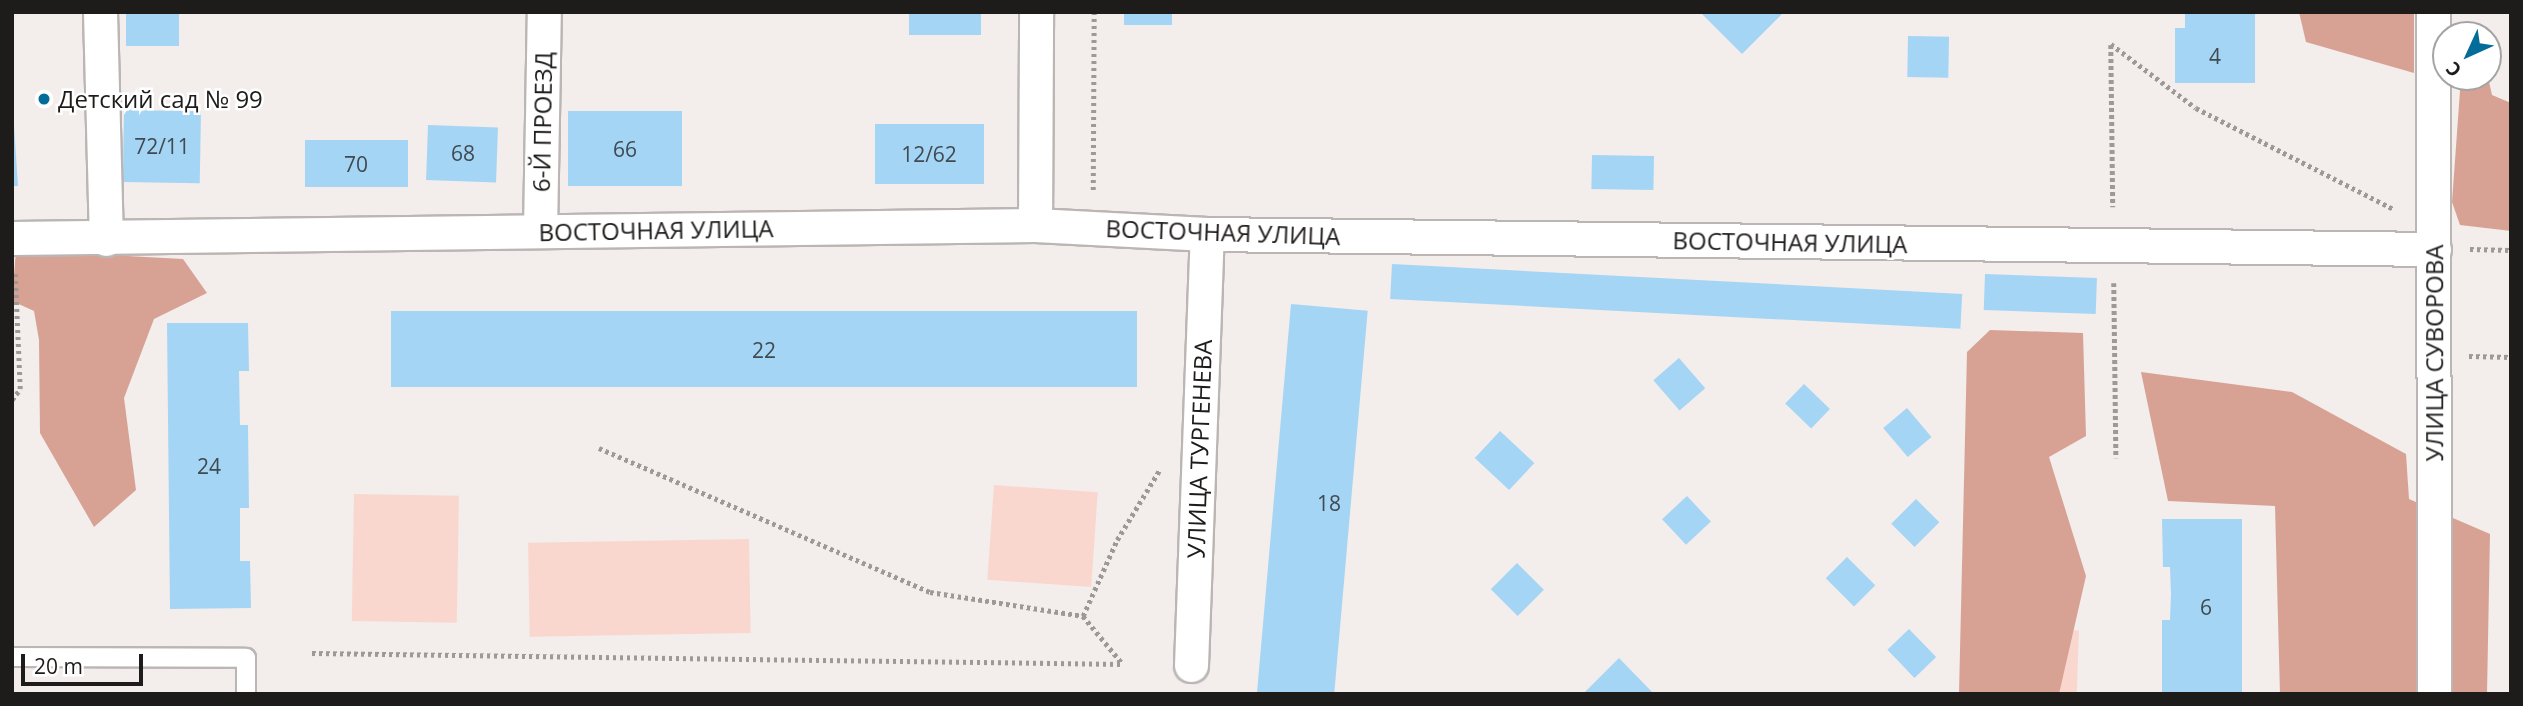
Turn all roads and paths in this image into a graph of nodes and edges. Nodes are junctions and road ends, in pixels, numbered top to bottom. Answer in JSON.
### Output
{"nodes":[{"id":1,"x":100,"y":12,"type":"edge"},
{"id":2,"x":544,"y":12,"type":"edge"},
{"id":3,"x":1036,"y":12,"type":"edge"},
{"id":4,"x":1094,"y":12,"type":"edge"},
{"id":5,"x":2433,"y":12,"type":"edge"},
{"id":6,"x":1035,"y":225,"type":"junction"},
{"id":7,"x":1093,"y":228,"type":"junction"},
{"id":8,"x":540,"y":232,"type":"junction"},
{"id":9,"x":1207,"y":234,"type":"junction"},
{"id":10,"x":13,"y":238,"type":"edge"},
{"id":11,"x":106,"y":239,"type":"junction"},
{"id":12,"x":2113,"y":246,"type":"junction"},
{"id":13,"x":2434,"y":249,"type":"junction"},
{"id":14,"x":12,"y":400,"type":"edge"},
{"id":15,"x":599,"y":448,"type":"dead end"},
{"id":16,"x":1167,"y":458,"type":"dead end"},
{"id":17,"x":2116,"y":458,"type":"dead end"},
{"id":18,"x":1083,"y":616,"type":"junction"},
{"id":19,"x":312,"y":653,"type":"dead end"},
{"id":20,"x":12,"y":657,"type":"edge"},
{"id":21,"x":1191,"y":665,"type":"dead end"},
{"id":22,"x":246,"y":694,"type":"edge"},
{"id":23,"x":2434,"y":694,"type":"edge"}],
"edges":[{"from":1,"to":11,"type":"street"},
{"from":2,"to":8,"type":"street","name":"6-Й ПРОЕЗД"},
{"from":3,"to":6,"type":"street"},
{"from":4,"to":7,"type":"path"},
{"from":5,"to":13,"type":"street","name":"УЛИЦА СУВОРОВА"},
{"from":6,"to":7,"type":"street","name":"ВОСТОЧНАЯ УЛИЦА"},
{"from":6,"to":8,"type":"street","name":"ВОСТОЧНАЯ УЛИЦА"},
{"from":7,"to":9,"type":"street","name":"ВОСТОЧНАЯ УЛИЦА"},
{"from":8,"to":11,"type":"street","name":"ВОСТОЧНАЯ УЛИЦА"},
{"from":9,"to":12,"type":"street","name":"ВОСТОЧНАЯ УЛИЦА"},
{"from":9,"to":21,"type":"street","name":"УЛИЦА ТУРГЕНЕВА"},
{"from":10,"to":11,"type":"street","name":"ВОСТОЧНАЯ УЛИЦА"},
{"from":10,"to":14,"type":"path"},
{"from":12,"to":13,"type":"street","name":"ВОСТОЧНАЯ УЛИЦА"},
{"from":12,"to":13,"type":"path"},
{"from":12,"to":17,"type":"path"},
{"from":13,"to":23,"type":"street","name":"УЛИЦА СУВОРОВА"},
{"from":15,"to":18,"type":"path"},
{"from":16,"to":18,"type":"path"},
{"from":18,"to":19,"type":"path"},
{"from":20,"to":22,"type":"lane"}]}
